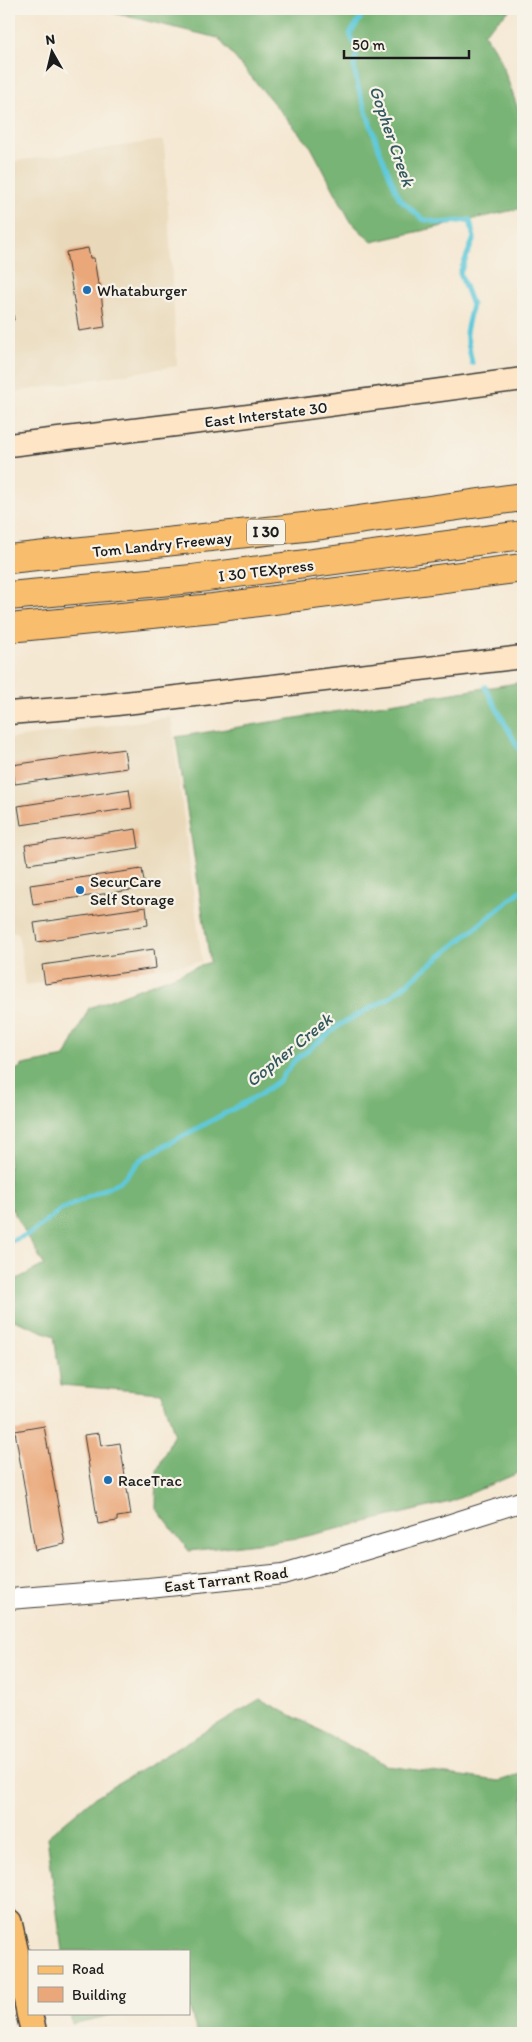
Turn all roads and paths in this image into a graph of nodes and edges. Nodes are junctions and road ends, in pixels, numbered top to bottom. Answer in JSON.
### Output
{"nodes":[{"id":1,"x":523,"y":379,"type":"edge"},
{"id":2,"x":9,"y":445,"type":"edge"},
{"id":3,"x":523,"y":497,"type":"edge"},
{"id":4,"x":523,"y":535,"type":"edge"},
{"id":5,"x":9,"y":559,"type":"edge"},
{"id":6,"x":523,"y":568,"type":"edge"},
{"id":7,"x":9,"y":596,"type":"edge"},
{"id":8,"x":9,"y":628,"type":"edge"},
{"id":9,"x":523,"y":657,"type":"edge"},
{"id":10,"x":9,"y":714,"type":"edge"},
{"id":11,"x":523,"y":1500,"type":"edge"},
{"id":12,"x":9,"y":1599,"type":"edge"},
{"id":13,"x":9,"y":1922,"type":"edge"},
{"id":14,"x":28,"y":2008,"type":"edge"},
{"id":15,"x":29,"y":2014,"type":"edge"},
{"id":16,"x":34,"y":2033,"type":"edge"}],
"edges":[{"from":1,"to":2,"type":"main road","name":"East Interstate 30"},
{"from":3,"to":5,"type":"highway","name":"Tom Landry Freeway","number":"I 30"},
{"from":4,"to":7,"type":"highway","name":"I 30 TEXpress"},
{"from":6,"to":8,"type":"highway"},
{"from":9,"to":10,"type":"main road"},
{"from":11,"to":12,"type":"street","name":"East Tarrant Road"},
{"from":13,"to":14,"type":"main road"},
{"from":15,"to":16,"type":"main road"}]}
